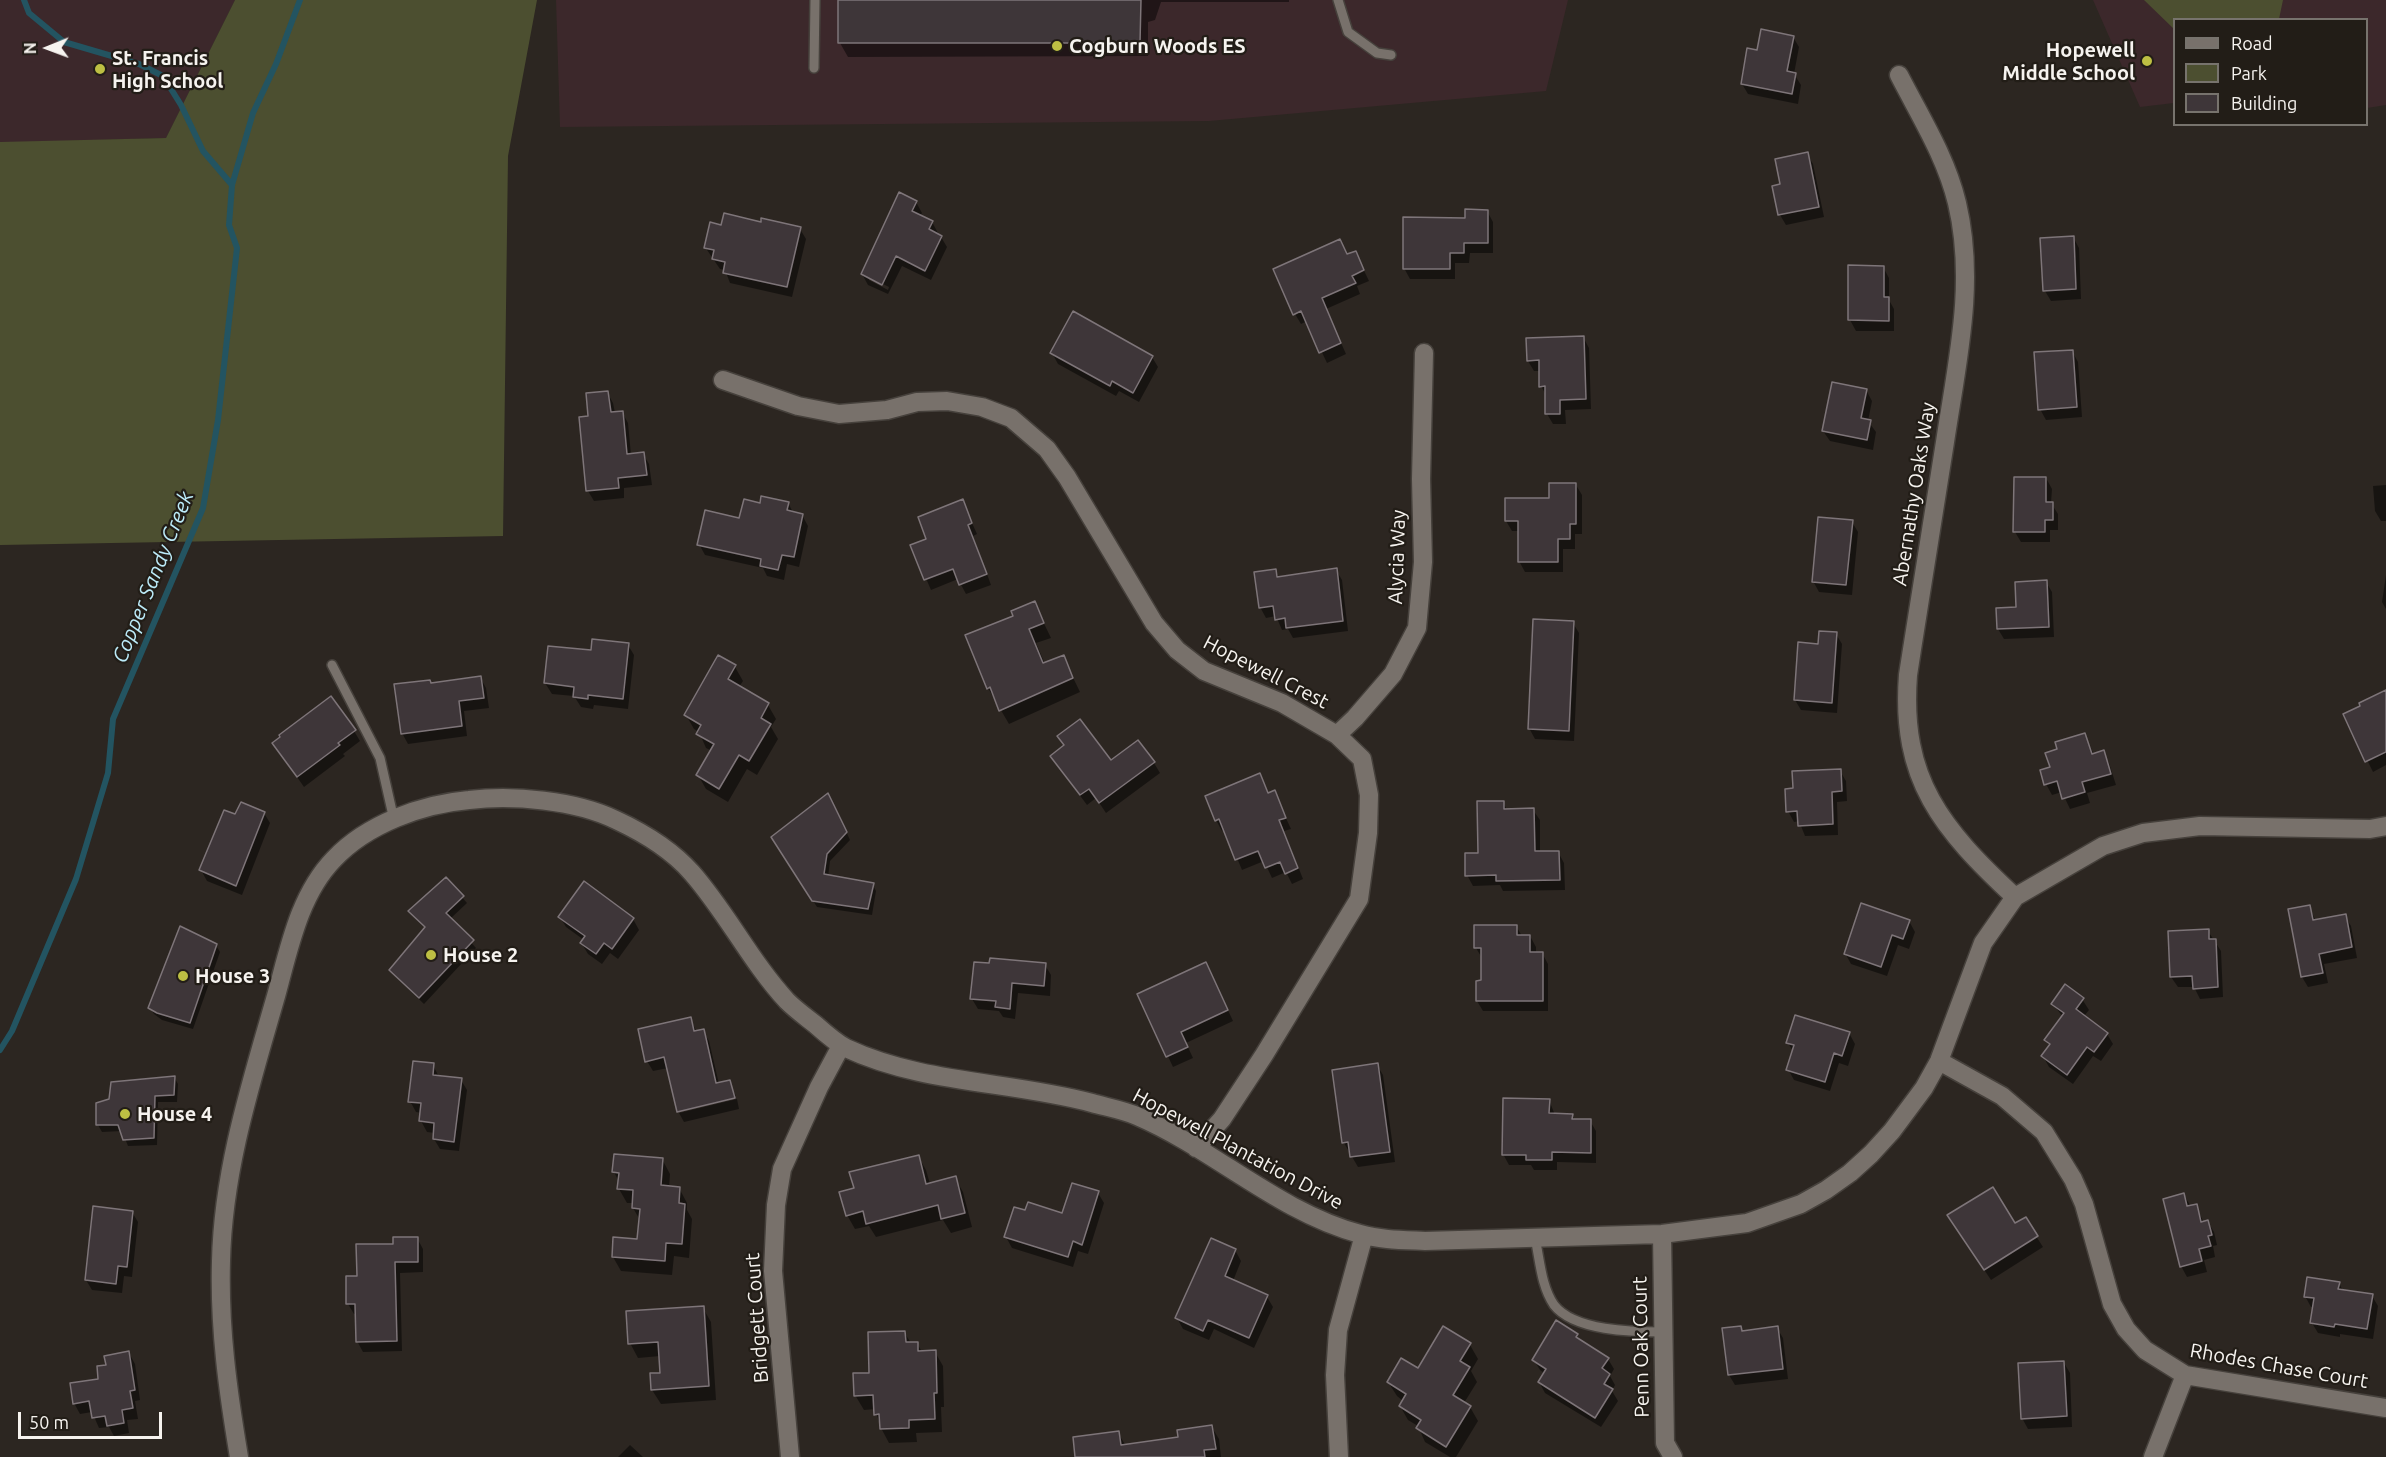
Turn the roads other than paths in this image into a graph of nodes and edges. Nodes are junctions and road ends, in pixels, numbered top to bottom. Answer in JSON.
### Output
{"nodes":[{"id":1,"x":815,"y":0,"type":"edge"},
{"id":2,"x":1338,"y":0,"type":"edge"},
{"id":3,"x":1391,"y":55,"type":"dead end"},
{"id":4,"x":814,"y":68,"type":"dead end"},
{"id":5,"x":1899,"y":75,"type":"dead end"},
{"id":6,"x":1424,"y":353,"type":"dead end"},
{"id":7,"x":723,"y":380,"type":"dead end"},
{"id":8,"x":332,"y":665,"type":"dead end"},
{"id":9,"x":1337,"y":735,"type":"junction"},
{"id":10,"x":394,"y":820,"type":"junction"},
{"id":11,"x":2386,"y":826,"type":"edge"},
{"id":12,"x":2015,"y":897,"type":"junction"},
{"id":13,"x":841,"y":1046,"type":"junction"},
{"id":14,"x":1940,"y":1060,"type":"junction"},
{"id":15,"x":1196,"y":1148,"type":"junction"},
{"id":16,"x":1662,"y":1234,"type":"junction"},
{"id":17,"x":1364,"y":1235,"type":"junction"},
{"id":18,"x":1535,"y":1238,"type":"junction"},
{"id":19,"x":1663,"y":1332,"type":"junction"},
{"id":20,"x":2185,"y":1375,"type":"junction"},
{"id":21,"x":2386,"y":1408,"type":"edge"},
{"id":22,"x":239,"y":1457,"type":"edge"},
{"id":23,"x":790,"y":1457,"type":"edge"},
{"id":24,"x":1339,"y":1457,"type":"edge"},
{"id":25,"x":1672,"y":1457,"type":"edge"},
{"id":26,"x":2153,"y":1457,"type":"edge"}],
"edges":[{"from":1,"to":4,"type":"lane"},
{"from":2,"to":3,"type":"lane"},
{"from":5,"to":12,"type":"street","name":"Abernathy Oaks Way"},
{"from":6,"to":9,"type":"street","name":"Alycia Way"},
{"from":7,"to":9,"type":"street","name":"Hopewell Crest"},
{"from":8,"to":10,"type":"lane"},
{"from":9,"to":15,"type":"street","name":"Hopewell Crest"},
{"from":10,"to":13,"type":"street","name":"Hopewell Plantation Drive"},
{"from":10,"to":22,"type":"street","name":"Hopewell Plantation Drive"},
{"from":11,"to":12,"type":"street","name":"Hopewell Plantation Drive"},
{"from":12,"to":14,"type":"street","name":"Hopewell Plantation Drive"},
{"from":13,"to":15,"type":"street","name":"Hopewell Plantation Drive"},
{"from":13,"to":23,"type":"street","name":"Bridgett Court"},
{"from":14,"to":16,"type":"street","name":"Hopewell Plantation Drive"},
{"from":14,"to":20,"type":"street","name":"Rhodes Chase Court"},
{"from":15,"to":17,"type":"street","name":"Hopewell Plantation Drive"},
{"from":16,"to":18,"type":"street","name":"Hopewell Plantation Drive"},
{"from":16,"to":19,"type":"street","name":"Penn Oak Court"},
{"from":17,"to":18,"type":"street","name":"Hopewell Plantation Drive"},
{"from":17,"to":24,"type":"street"},
{"from":18,"to":19,"type":"lane"},
{"from":19,"to":25,"type":"street","name":"Penn Oak Court"},
{"from":20,"to":21,"type":"street","name":"Rhodes Chase Court"},
{"from":20,"to":26,"type":"street"}]}
